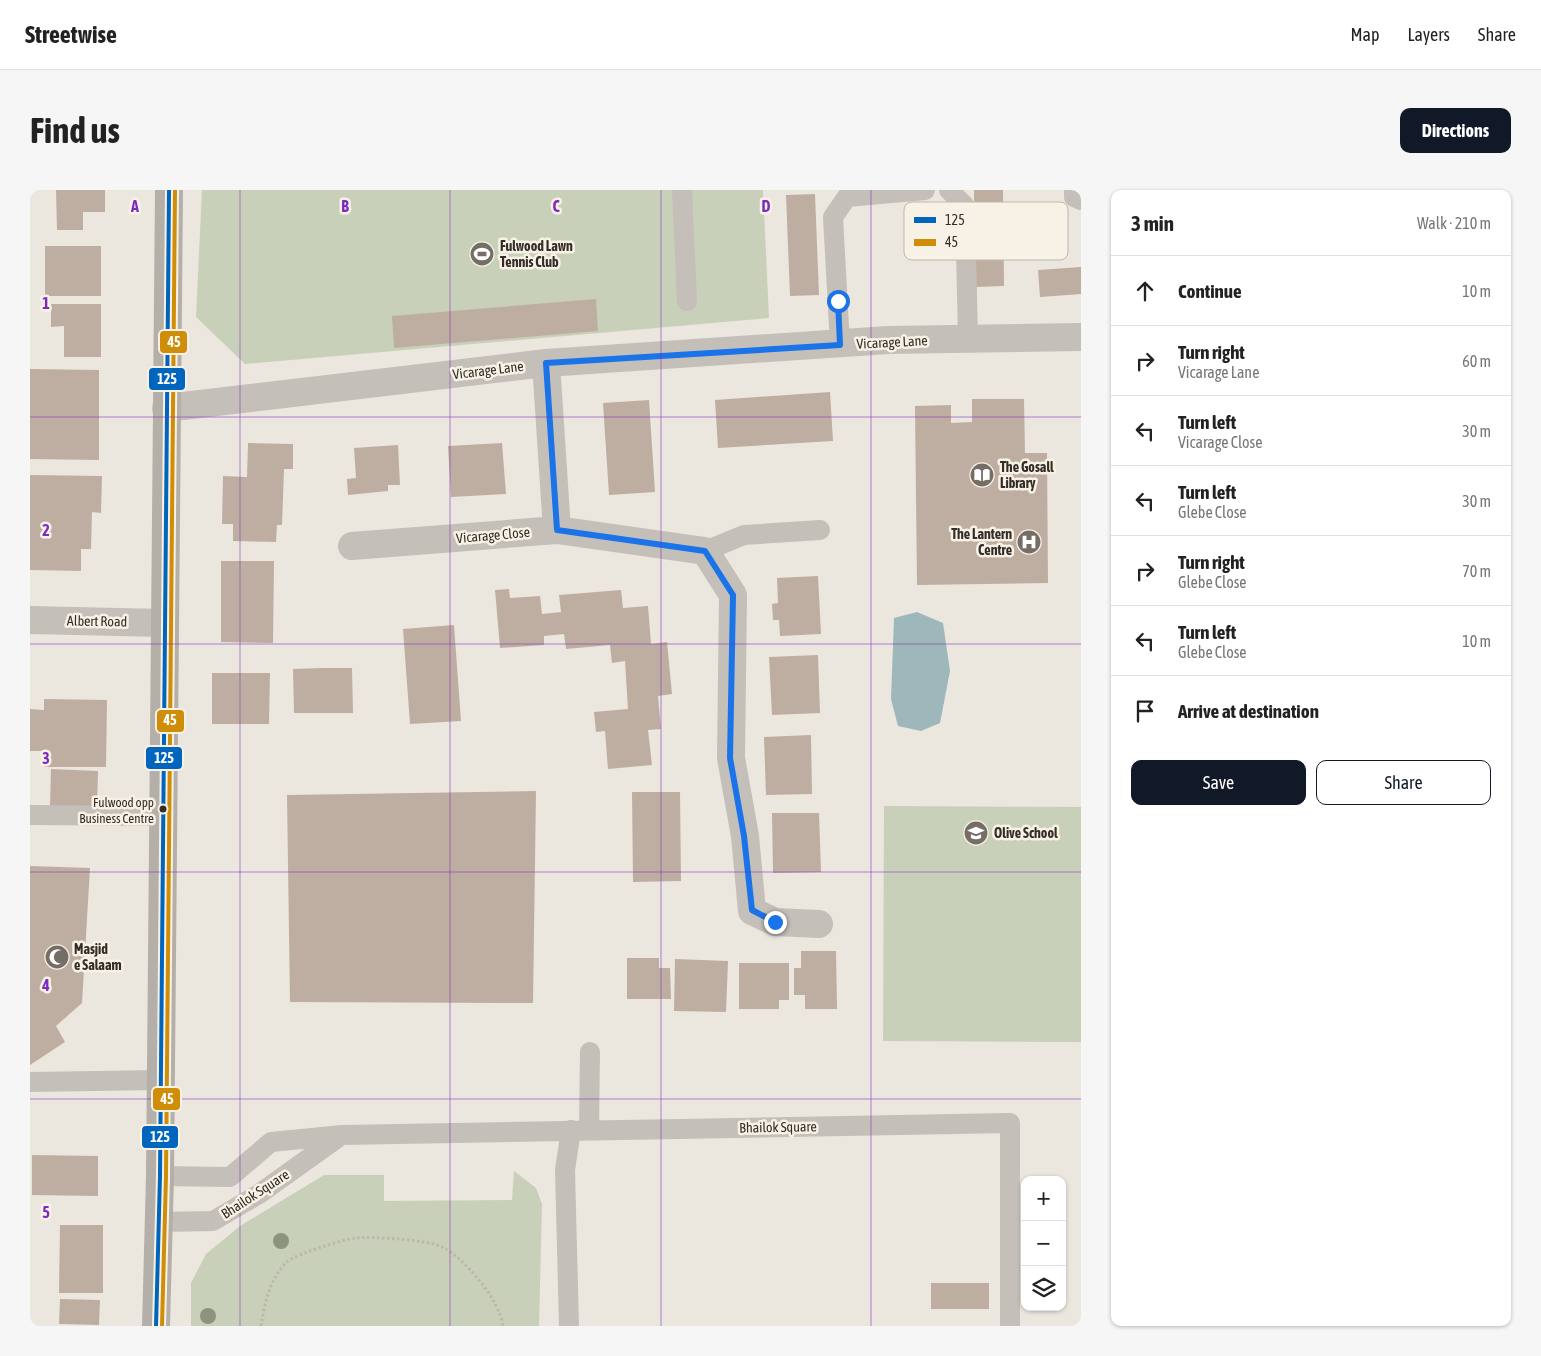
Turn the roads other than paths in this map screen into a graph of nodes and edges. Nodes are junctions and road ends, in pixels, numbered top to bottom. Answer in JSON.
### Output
{"nodes":[{"id":1,"x":169,"y":190,"type":"edge"},
{"id":2,"x":682,"y":190,"type":"edge"},
{"id":3,"x":925,"y":190,"type":"edge"},
{"id":4,"x":949,"y":190,"type":"edge"},
{"id":5,"x":1074,"y":190,"type":"edge"},
{"id":6,"x":1081,"y":200,"type":"edge"},
{"id":7,"x":961,"y":202,"type":"edge"},
{"id":8,"x":966,"y":260,"type":"edge"},
{"id":9,"x":687,"y":301,"type":"dead end"},
{"id":10,"x":1081,"y":337,"type":"edge"},
{"id":11,"x":968,"y":339,"type":"junction"},
{"id":12,"x":840,"y":345,"type":"junction"},
{"id":13,"x":546,"y":363,"type":"junction"},
{"id":14,"x":166,"y":408,"type":"junction"},
{"id":15,"x":557,"y":530,"type":"junction"},
{"id":16,"x":820,"y":530,"type":"dead end"},
{"id":17,"x":352,"y":546,"type":"dead end"},
{"id":18,"x":705,"y":551,"type":"junction"},
{"id":19,"x":30,"y":620,"type":"edge"},
{"id":20,"x":163,"y":622,"type":"junction"},
{"id":21,"x":30,"y":815,"type":"edge"},
{"id":22,"x":162,"y":816,"type":"junction"},
{"id":23,"x":819,"y":924,"type":"dead end"},
{"id":24,"x":590,"y":1052,"type":"dead end"},
{"id":25,"x":160,"y":1080,"type":"junction"},
{"id":26,"x":30,"y":1082,"type":"edge"},
{"id":27,"x":580,"y":1130,"type":"junction"},
{"id":28,"x":342,"y":1135,"type":"junction"},
{"id":29,"x":160,"y":1176,"type":"junction"},
{"id":30,"x":158,"y":1222,"type":"junction"},
{"id":31,"x":156,"y":1326,"type":"edge"},
{"id":32,"x":569,"y":1326,"type":"edge"},
{"id":33,"x":1010,"y":1326,"type":"edge"}],
"edges":[{"from":1,"to":14,"type":"main road"},
{"from":2,"to":9,"type":"lane"},
{"from":3,"to":12,"type":"lane"},
{"from":4,"to":7,"type":"lane"},
{"from":5,"to":6,"type":"lane"},
{"from":8,"to":11,"type":"lane"},
{"from":10,"to":11,"type":"street","name":"Vicarage Lane"},
{"from":11,"to":12,"type":"street","name":"Vicarage Lane"},
{"from":12,"to":13,"type":"street","name":"Vicarage Lane"},
{"from":13,"to":14,"type":"street","name":"Vicarage Lane"},
{"from":13,"to":15,"type":"street"},
{"from":14,"to":20,"type":"main road"},
{"from":15,"to":17,"type":"street","name":"Vicarage Close"},
{"from":15,"to":18,"type":"street","name":"Vicarage Close"},
{"from":16,"to":18,"type":"lane"},
{"from":18,"to":23,"type":"street"},
{"from":19,"to":20,"type":"street","name":"Albert Road"},
{"from":20,"to":22,"type":"main road"},
{"from":21,"to":22,"type":"lane"},
{"from":22,"to":25,"type":"main road"},
{"from":24,"to":27,"type":"lane"},
{"from":25,"to":26,"type":"lane"},
{"from":25,"to":29,"type":"main road"},
{"from":27,"to":28,"type":"lane","name":"Bhailok Square"},
{"from":27,"to":32,"type":"lane"},
{"from":27,"to":33,"type":"lane","name":"Bhailok Square"},
{"from":28,"to":29,"type":"lane","name":"Bhailok Square"},
{"from":28,"to":30,"type":"lane","name":"Bhailok Square"},
{"from":29,"to":30,"type":"main road"},
{"from":30,"to":31,"type":"main road"}]}
